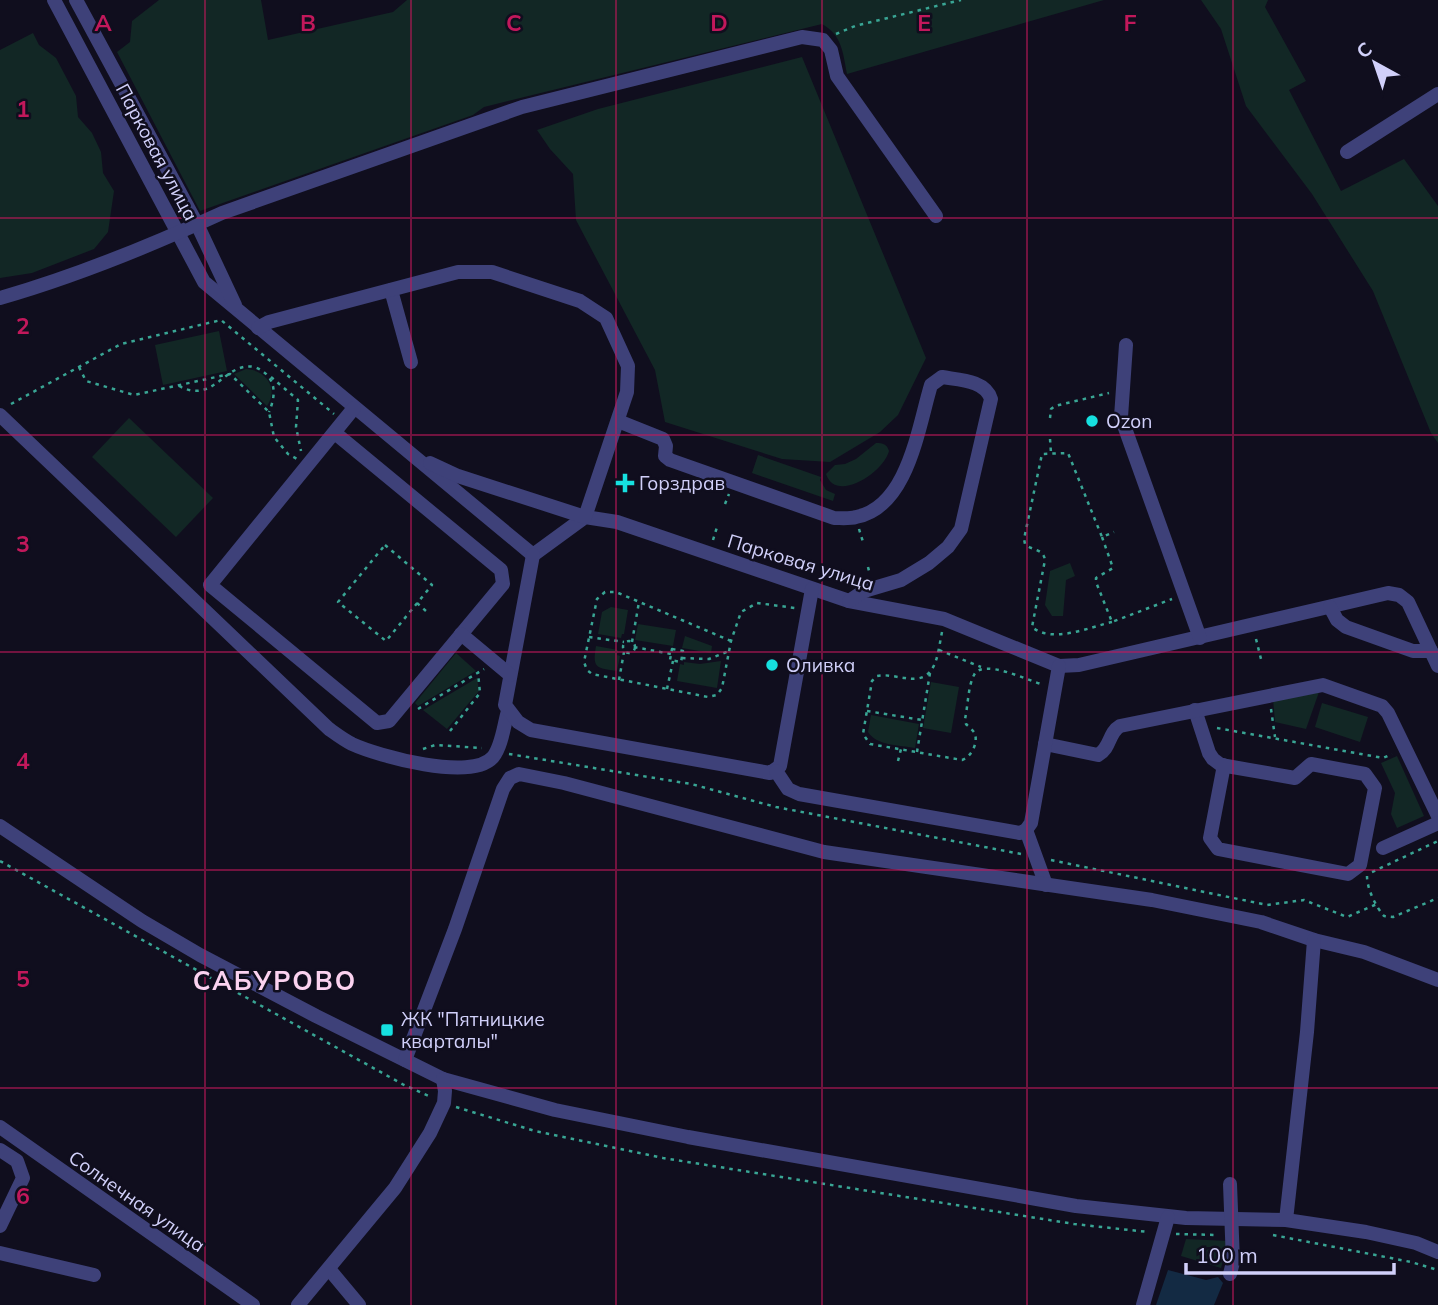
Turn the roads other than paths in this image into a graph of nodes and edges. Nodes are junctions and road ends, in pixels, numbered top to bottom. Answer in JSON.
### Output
{"nodes":[{"id":1,"x":54,"y":0,"type":"edge"},
{"id":2,"x":76,"y":0,"type":"edge"},
{"id":3,"x":1438,"y":94,"type":"edge"},
{"id":4,"x":1347,"y":152,"type":"dead end"},
{"id":5,"x":936,"y":216,"type":"dead end"},
{"id":6,"x":197,"y":225,"type":"junction"},
{"id":7,"x":179,"y":233,"type":"junction"},
{"id":8,"x":391,"y":290,"type":"junction"},
{"id":9,"x":0,"y":298,"type":"edge"},
{"id":10,"x":239,"y":313,"type":"junction"},
{"id":11,"x":258,"y":328,"type":"junction"},
{"id":12,"x":1126,"y":345,"type":"dead end"},
{"id":13,"x":411,"y":362,"type":"dead end"},
{"id":14,"x":354,"y":408,"type":"junction"},
{"id":15,"x":0,"y":415,"type":"edge"},
{"id":16,"x":618,"y":421,"type":"junction"},
{"id":17,"x":340,"y":428,"type":"junction"},
{"id":18,"x":407,"y":452,"type":"junction"},
{"id":19,"x":585,"y":517,"type":"junction"},
{"id":20,"x":533,"y":555,"type":"junction"},
{"id":21,"x":812,"y":589,"type":"junction"},
{"id":22,"x":849,"y":601,"type":"junction"},
{"id":23,"x":1330,"y":607,"type":"junction"},
{"id":24,"x":461,"y":634,"type":"junction"},
{"id":25,"x":1200,"y":638,"type":"junction"},
{"id":26,"x":1431,"y":651,"type":"junction"},
{"id":27,"x":1059,"y":666,"type":"junction"},
{"id":28,"x":1438,"y":666,"type":"edge"},
{"id":29,"x":510,"y":676,"type":"junction"},
{"id":30,"x":1195,"y":710,"type":"junction"},
{"id":31,"x":508,"y":711,"type":"junction"},
{"id":32,"x":1045,"y":744,"type":"junction"},
{"id":33,"x":491,"y":760,"type":"junction"},
{"id":34,"x":1224,"y":765,"type":"junction"},
{"id":35,"x":776,"y":771,"type":"junction"},
{"id":36,"x":510,"y":778,"type":"junction"},
{"id":37,"x":1438,"y":816,"type":"edge"},
{"id":38,"x":1438,"y":822,"type":"edge"},
{"id":39,"x":0,"y":826,"type":"edge"},
{"id":40,"x":1026,"y":830,"type":"junction"},
{"id":41,"x":1383,"y":848,"type":"dead end"},
{"id":42,"x":1046,"y":885,"type":"junction"},
{"id":43,"x":1314,"y":940,"type":"junction"},
{"id":44,"x":1438,"y":981,"type":"edge"},
{"id":45,"x":405,"y":1060,"type":"junction"},
{"id":46,"x":443,"y":1079,"type":"junction"},
{"id":47,"x":0,"y":1128,"type":"edge"},
{"id":48,"x":0,"y":1150,"type":"edge"},
{"id":49,"x":1230,"y":1184,"type":"dead end"},
{"id":50,"x":1168,"y":1217,"type":"junction"},
{"id":51,"x":1231,"y":1220,"type":"junction"},
{"id":52,"x":1286,"y":1220,"type":"junction"},
{"id":53,"x":0,"y":1226,"type":"edge"},
{"id":54,"x":1438,"y":1252,"type":"edge"},
{"id":55,"x":0,"y":1253,"type":"edge"},
{"id":56,"x":329,"y":1269,"type":"junction"},
{"id":57,"x":1230,"y":1274,"type":"dead end"},
{"id":58,"x":94,"y":1275,"type":"dead end"},
{"id":59,"x":358,"y":1302,"type":"edge"},
{"id":60,"x":253,"y":1305,"type":"edge"},
{"id":61,"x":298,"y":1305,"type":"edge"},
{"id":62,"x":372,"y":1305,"type":"edge"},
{"id":63,"x":1143,"y":1305,"type":"edge"}],
"edges":[{"from":1,"to":7,"type":"street","name":"Парковая улица"},
{"from":2,"to":6,"type":"street","name":"Парковая улица"},
{"from":3,"to":4,"type":"street"},
{"from":5,"to":6,"type":"street"},
{"from":6,"to":7,"type":"street"},
{"from":6,"to":10,"type":"street","name":"Парковая улица"},
{"from":7,"to":9,"type":"street"},
{"from":7,"to":10,"type":"street","name":"Парковая улица"},
{"from":8,"to":11,"type":"street"},
{"from":8,"to":13,"type":"street"},
{"from":8,"to":16,"type":"street"},
{"from":10,"to":11,"type":"street","name":"Парковая улица"},
{"from":11,"to":14,"type":"street","name":"Парковая улица"},
{"from":12,"to":25,"type":"street"},
{"from":14,"to":17,"type":"street"},
{"from":14,"to":18,"type":"street","name":"Парковая улица"},
{"from":15,"to":33,"type":"street"},
{"from":16,"to":19,"type":"street"},
{"from":16,"to":22,"type":"street"},
{"from":17,"to":24,"type":"street"},
{"from":17,"to":24,"type":"street"},
{"from":18,"to":19,"type":"street","name":"Парковая улица"},
{"from":18,"to":20,"type":"street","name":"Парковая улица"},
{"from":19,"to":20,"type":"street"},
{"from":19,"to":21,"type":"street","name":"Парковая улица"},
{"from":20,"to":29,"type":"street"},
{"from":21,"to":22,"type":"street","name":"Парковая улица"},
{"from":21,"to":35,"type":"street"},
{"from":22,"to":27,"type":"street","name":"Парковая улица"},
{"from":23,"to":25,"type":"street"},
{"from":23,"to":26,"type":"street"},
{"from":23,"to":26,"type":"street"},
{"from":24,"to":29,"type":"street"},
{"from":25,"to":27,"type":"street"},
{"from":26,"to":28,"type":"street"},
{"from":27,"to":32,"type":"street"},
{"from":29,"to":31,"type":"street"},
{"from":30,"to":32,"type":"street"},
{"from":30,"to":34,"type":"street"},
{"from":30,"to":37,"type":"street"},
{"from":31,"to":33,"type":"street"},
{"from":31,"to":35,"type":"street"},
{"from":32,"to":40,"type":"street"},
{"from":33,"to":36,"type":"street"},
{"from":34,"to":34,"type":"street"},
{"from":35,"to":40,"type":"street"},
{"from":36,"to":42,"type":"street"},
{"from":36,"to":45,"type":"street"},
{"from":38,"to":41,"type":"street"},
{"from":39,"to":45,"type":"street"},
{"from":40,"to":42,"type":"street"},
{"from":42,"to":43,"type":"street"},
{"from":43,"to":44,"type":"street"},
{"from":43,"to":52,"type":"street"},
{"from":45,"to":46,"type":"street"},
{"from":46,"to":50,"type":"street"},
{"from":46,"to":56,"type":"street"},
{"from":47,"to":60,"type":"street","name":"Солнечная улица"},
{"from":48,"to":53,"type":"street"},
{"from":49,"to":51,"type":"street"},
{"from":50,"to":51,"type":"street"},
{"from":50,"to":63,"type":"street"},
{"from":51,"to":52,"type":"street"},
{"from":51,"to":57,"type":"street"},
{"from":52,"to":54,"type":"street"},
{"from":55,"to":58,"type":"street"},
{"from":56,"to":59,"type":"street"},
{"from":56,"to":61,"type":"street"},
{"from":59,"to":62,"type":"street"}]}
